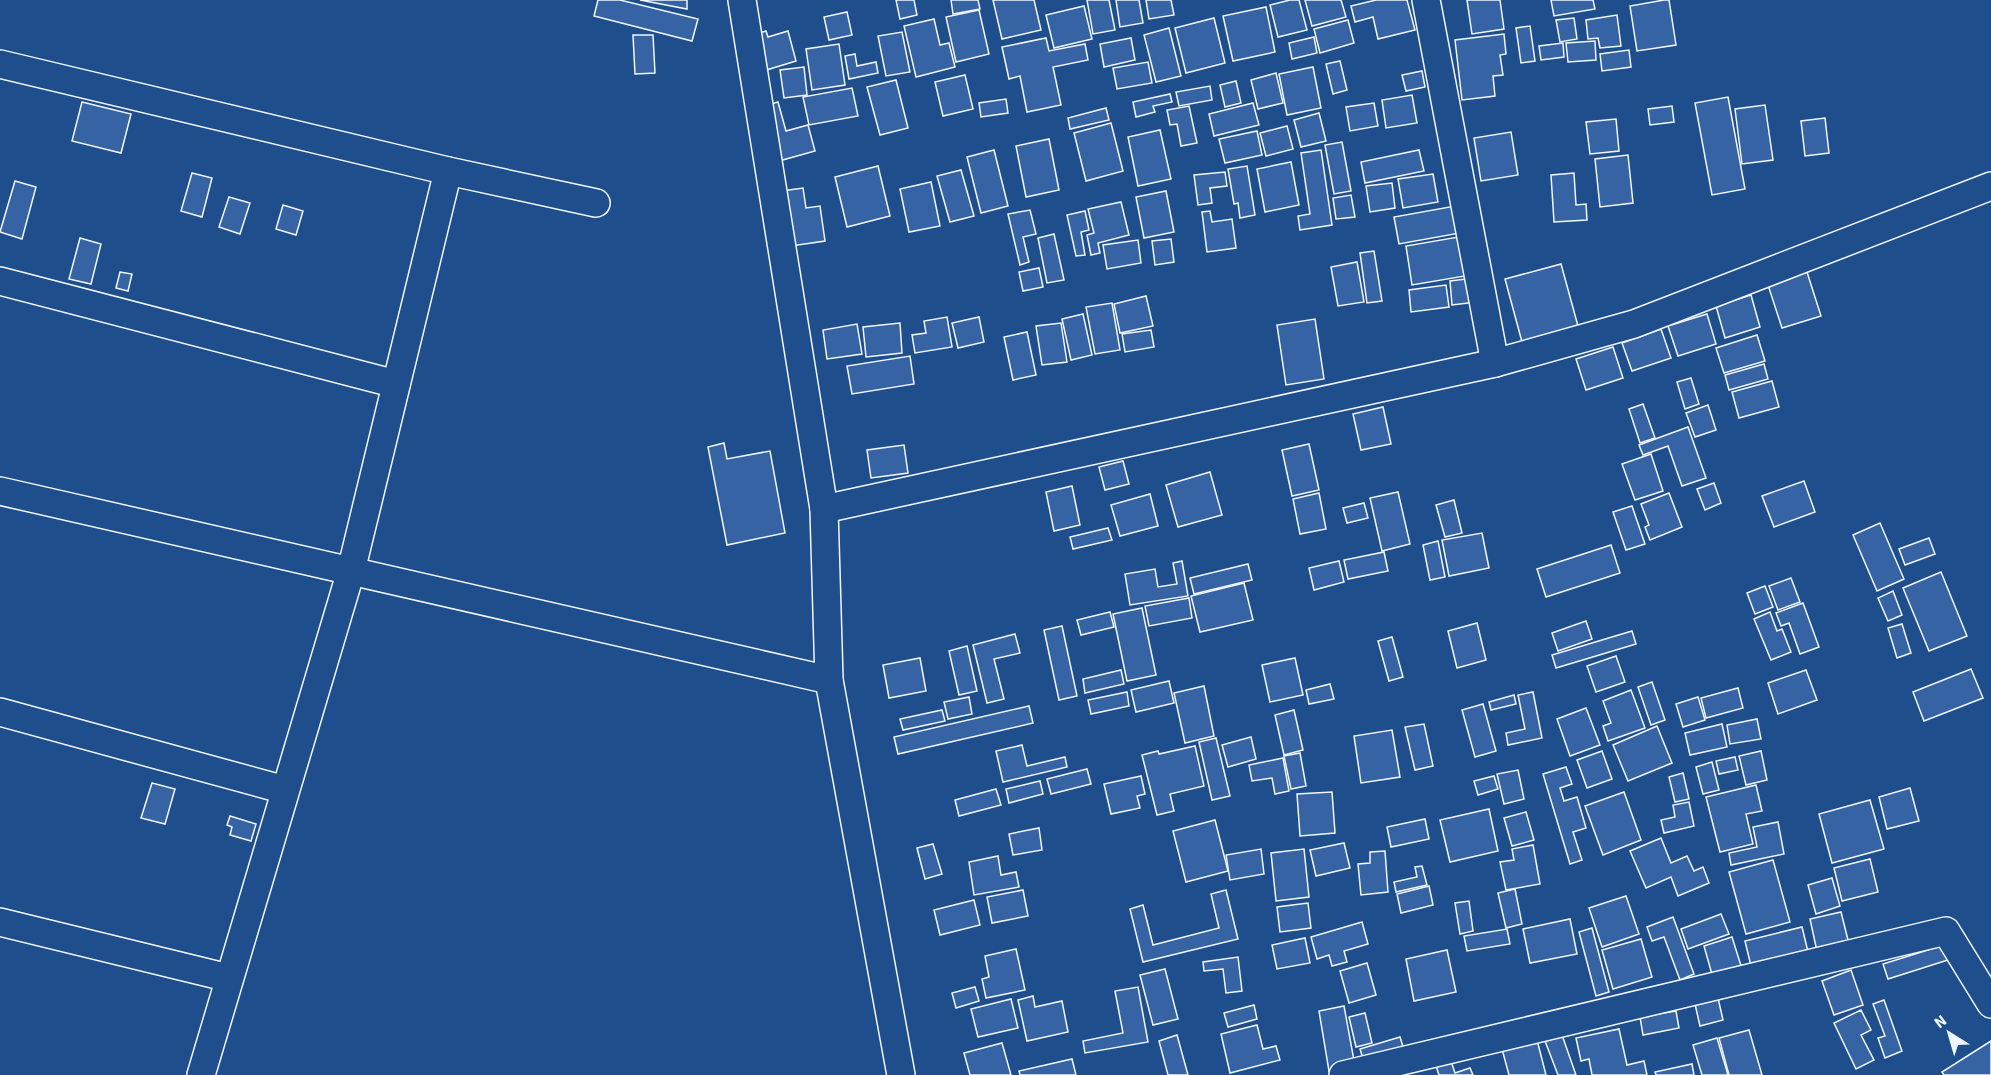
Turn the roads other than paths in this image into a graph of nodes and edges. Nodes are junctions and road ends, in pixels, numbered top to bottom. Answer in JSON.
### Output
{"nodes":[{"id":1,"x":742,"y":0,"type":"edge"},
{"id":2,"x":1426,"y":0,"type":"edge"},
{"id":3,"x":0,"y":64,"type":"edge"},
{"id":4,"x":448,"y":171,"type":"junction"},
{"id":5,"x":1991,"y":186,"type":"edge"},
{"id":6,"x":596,"y":203,"type":"dead end"},
{"id":7,"x":0,"y":281,"type":"edge"},
{"id":8,"x":1495,"y":363,"type":"junction"},
{"id":9,"x":396,"y":384,"type":"junction"},
{"id":10,"x":0,"y":491,"type":"edge"},
{"id":11,"x":824,"y":510,"type":"junction"},
{"id":12,"x":351,"y":571,"type":"junction"},
{"id":13,"x":829,"y":680,"type":"junction"},
{"id":14,"x":0,"y":712,"type":"edge"},
{"id":15,"x":285,"y":790,"type":"junction"},
{"id":16,"x":0,"y":922,"type":"edge"},
{"id":17,"x":229,"y":978,"type":"junction"},
{"id":18,"x":1991,"y":1004,"type":"edge"},
{"id":19,"x":201,"y":1075,"type":"edge"},
{"id":20,"x":901,"y":1075,"type":"edge"},
{"id":21,"x":1343,"y":1075,"type":"edge"}],
"edges":[{"from":1,"to":11,"type":"street"},
{"from":2,"to":8,"type":"street"},
{"from":3,"to":4,"type":"street"},
{"from":4,"to":6,"type":"street"},
{"from":4,"to":9,"type":"street"},
{"from":5,"to":8,"type":"street"},
{"from":7,"to":9,"type":"street"},
{"from":8,"to":11,"type":"street"},
{"from":9,"to":12,"type":"street"},
{"from":10,"to":12,"type":"street"},
{"from":11,"to":13,"type":"street"},
{"from":12,"to":13,"type":"street"},
{"from":12,"to":15,"type":"street"},
{"from":13,"to":20,"type":"street"},
{"from":14,"to":15,"type":"street"},
{"from":15,"to":17,"type":"street"},
{"from":16,"to":17,"type":"street"},
{"from":17,"to":19,"type":"street"},
{"from":18,"to":21,"type":"street"}]}
